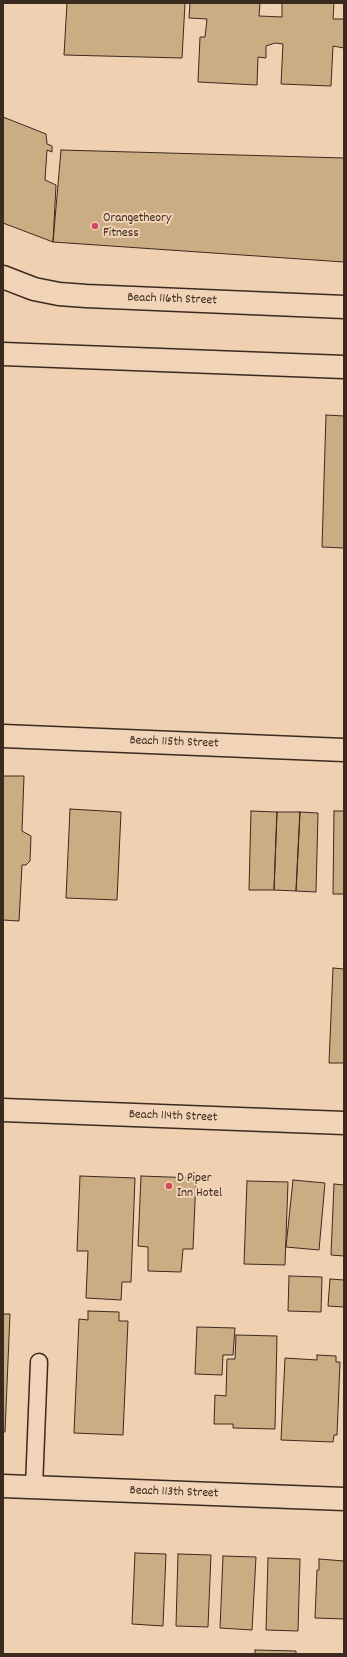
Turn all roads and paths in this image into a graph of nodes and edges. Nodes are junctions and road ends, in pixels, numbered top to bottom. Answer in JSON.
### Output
{"nodes":[{"id":1,"x":3,"y":277,"type":"edge"},
{"id":2,"x":344,"y":307,"type":"edge"},
{"id":3,"x":3,"y":354,"type":"edge"},
{"id":4,"x":344,"y":366,"type":"edge"},
{"id":5,"x":3,"y":736,"type":"edge"},
{"id":6,"x":344,"y":750,"type":"edge"},
{"id":7,"x":3,"y":1110,"type":"edge"},
{"id":8,"x":344,"y":1123,"type":"edge"},
{"id":9,"x":39,"y":1362,"type":"dead end"},
{"id":10,"x":3,"y":1486,"type":"edge"},
{"id":11,"x":34,"y":1487,"type":"junction"},
{"id":12,"x":344,"y":1499,"type":"edge"}],
"edges":[{"from":1,"to":2,"type":"street","name":"Beach 116th Street"},
{"from":3,"to":4,"type":"street"},
{"from":5,"to":6,"type":"street","name":"Beach 115th Street"},
{"from":7,"to":8,"type":"street","name":"Beach 114th Street"},
{"from":9,"to":11,"type":"lane"},
{"from":10,"to":11,"type":"street","name":"Beach 113th Street"},
{"from":11,"to":12,"type":"street","name":"Beach 113th Street"}]}
